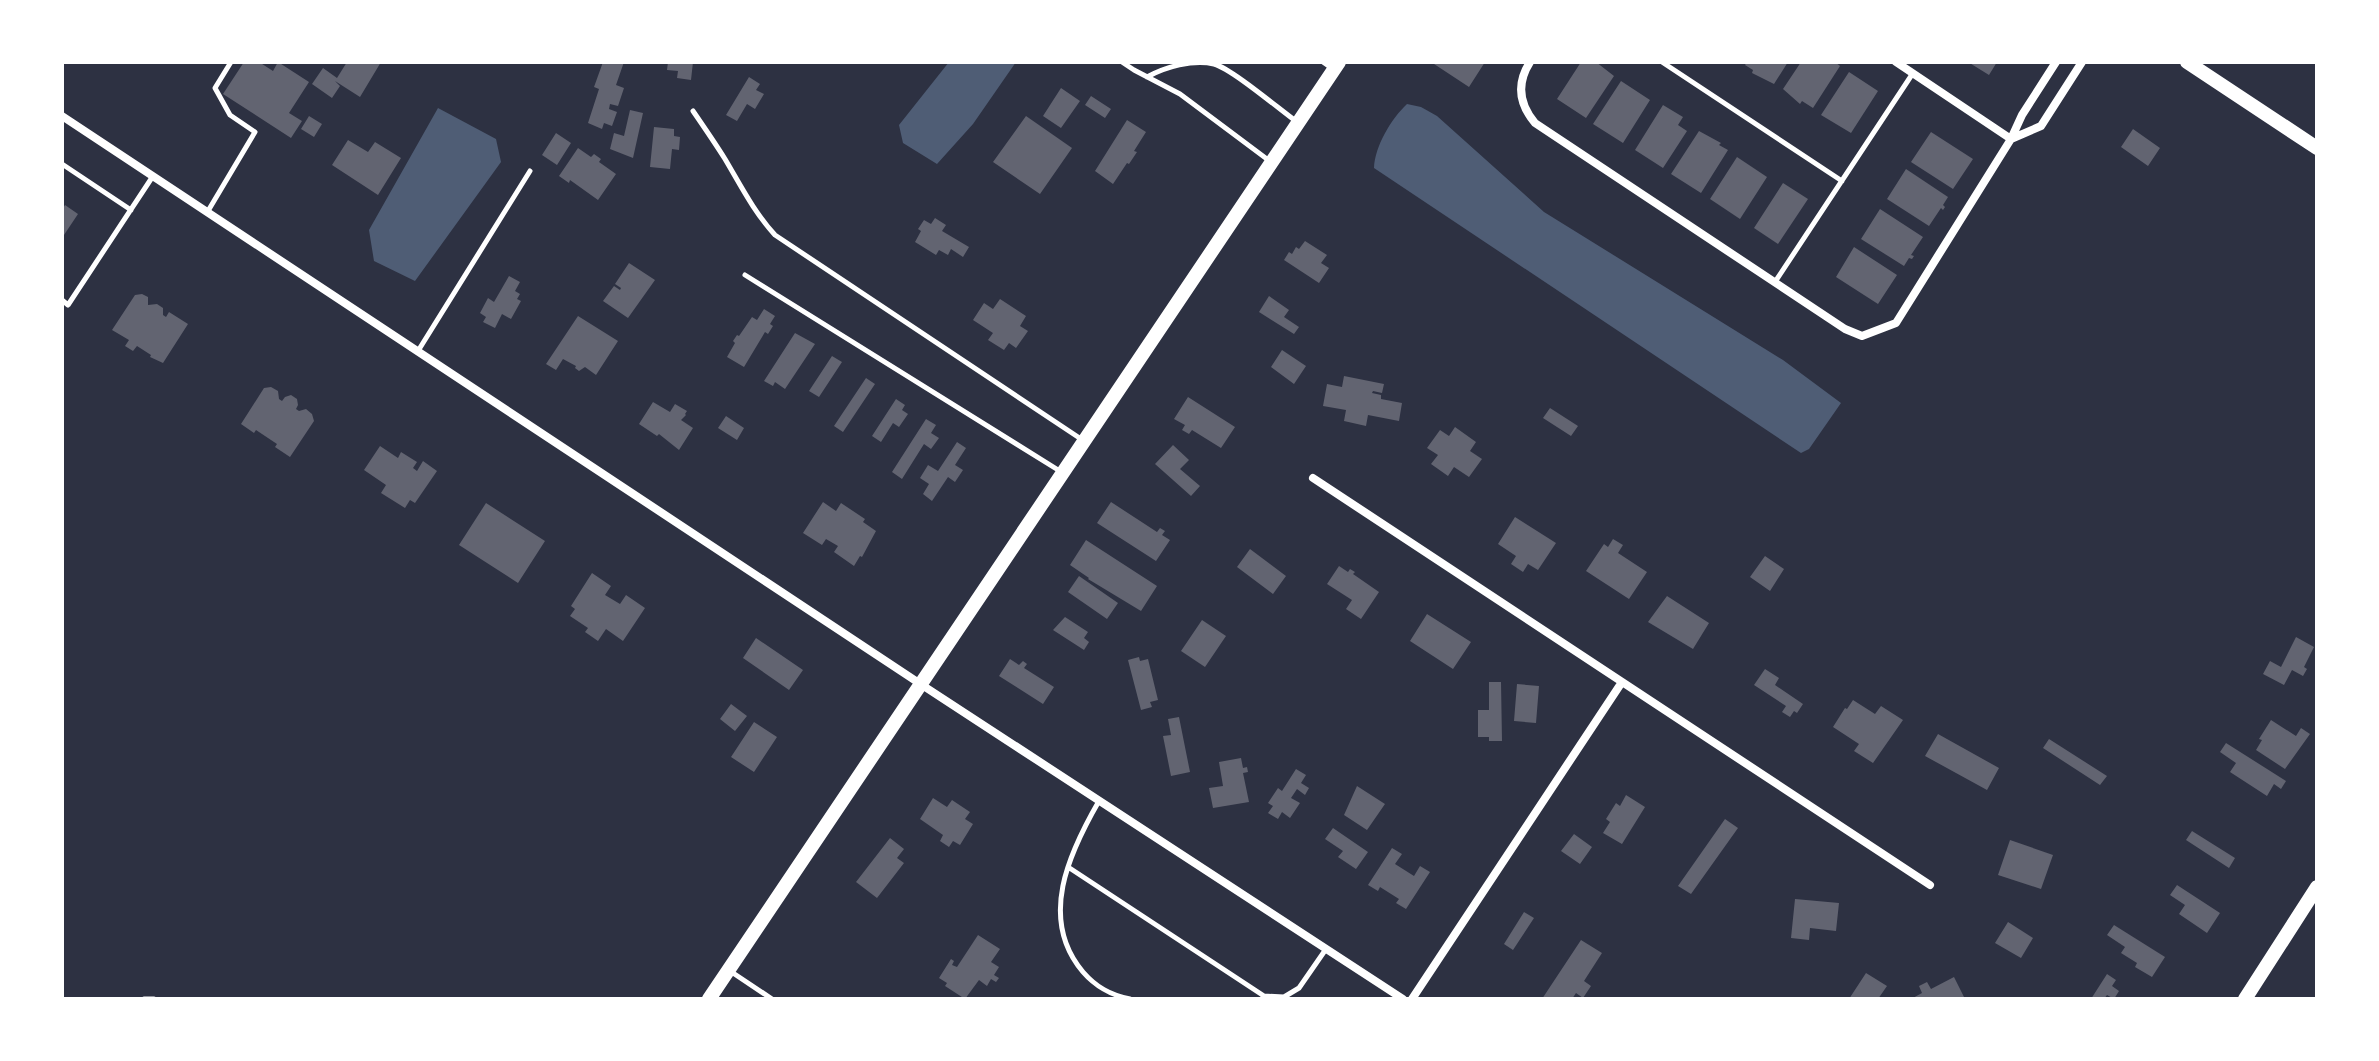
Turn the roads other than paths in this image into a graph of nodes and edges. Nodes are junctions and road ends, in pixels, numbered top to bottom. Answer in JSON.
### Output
{"nodes":[{"id":1,"x":231,"y":62,"type":"edge"},
{"id":2,"x":1122,"y":62,"type":"edge"},
{"id":3,"x":1530,"y":62,"type":"edge"},
{"id":4,"x":1662,"y":62,"type":"edge"},
{"id":5,"x":1896,"y":62,"type":"edge"},
{"id":6,"x":2056,"y":62,"type":"edge"},
{"id":7,"x":2082,"y":62,"type":"edge"},
{"id":8,"x":2187,"y":62,"type":"edge"},
{"id":9,"x":1332,"y":64,"type":"edge"},
{"id":10,"x":1913,"y":73,"type":"junction"},
{"id":11,"x":1147,"y":77,"type":"junction"},
{"id":12,"x":693,"y":111,"type":"dead end"},
{"id":13,"x":62,"y":116,"type":"edge"},
{"id":14,"x":1298,"y":123,"type":"junction"},
{"id":15,"x":2011,"y":139,"type":"junction"},
{"id":16,"x":2317,"y":148,"type":"edge"},
{"id":17,"x":1271,"y":162,"type":"junction"},
{"id":18,"x":62,"y":164,"type":"edge"},
{"id":19,"x":530,"y":171,"type":"dead end"},
{"id":20,"x":153,"y":176,"type":"junction"},
{"id":21,"x":1842,"y":181,"type":"junction"},
{"id":22,"x":131,"y":210,"type":"junction"},
{"id":23,"x":207,"y":212,"type":"junction"},
{"id":24,"x":745,"y":275,"type":"dead end"},
{"id":25,"x":1775,"y":282,"type":"junction"},
{"id":26,"x":62,"y":300,"type":"edge"},
{"id":27,"x":418,"y":352,"type":"junction"},
{"id":28,"x":1085,"y":442,"type":"junction"},
{"id":29,"x":1063,"y":473,"type":"junction"},
{"id":30,"x":1313,"y":478,"type":"dead end"},
{"id":31,"x":1622,"y":682,"type":"junction"},
{"id":32,"x":922,"y":685,"type":"junction"},
{"id":33,"x":1099,"y":801,"type":"junction"},
{"id":34,"x":1068,"y":867,"type":"junction"},
{"id":35,"x":1930,"y":885,"type":"dead end"},
{"id":36,"x":2317,"y":887,"type":"edge"},
{"id":37,"x":1326,"y":949,"type":"junction"},
{"id":38,"x":729,"y":970,"type":"junction"},
{"id":39,"x":1263,"y":997,"type":"edge"},
{"id":40,"x":144,"y":999,"type":"edge"},
{"id":41,"x":154,"y":999,"type":"edge"},
{"id":42,"x":709,"y":999,"type":"edge"},
{"id":43,"x":772,"y":999,"type":"edge"},
{"id":44,"x":1130,"y":999,"type":"edge"},
{"id":45,"x":1403,"y":999,"type":"edge"},
{"id":46,"x":1412,"y":999,"type":"edge"},
{"id":47,"x":2245,"y":999,"type":"edge"}],
"edges":[{"from":1,"to":23,"type":"lane"},
{"from":2,"to":11,"type":"lane"},
{"from":3,"to":25,"type":"street"},
{"from":4,"to":21,"type":"lane"},
{"from":5,"to":10,"type":"street"},
{"from":6,"to":15,"type":"street"},
{"from":7,"to":15,"type":"street"},
{"from":8,"to":16,"type":"street"},
{"from":9,"to":14,"type":"street"},
{"from":10,"to":15,"type":"street"},
{"from":10,"to":21,"type":"lane"},
{"from":11,"to":14,"type":"lane"},
{"from":11,"to":17,"type":"lane"},
{"from":12,"to":28,"type":"lane"},
{"from":13,"to":20,"type":"street"},
{"from":14,"to":17,"type":"street"},
{"from":15,"to":25,"type":"street"},
{"from":17,"to":28,"type":"street"},
{"from":18,"to":22,"type":"lane"},
{"from":19,"to":27,"type":"lane"},
{"from":20,"to":22,"type":"lane"},
{"from":20,"to":23,"type":"street"},
{"from":21,"to":25,"type":"lane"},
{"from":22,"to":26,"type":"lane"},
{"from":23,"to":27,"type":"street"},
{"from":24,"to":29,"type":"lane"},
{"from":27,"to":32,"type":"street"},
{"from":28,"to":29,"type":"street"},
{"from":29,"to":32,"type":"street"},
{"from":30,"to":31,"type":"street"},
{"from":31,"to":35,"type":"street"},
{"from":31,"to":46,"type":"street"},
{"from":32,"to":33,"type":"street"},
{"from":32,"to":38,"type":"street"},
{"from":33,"to":34,"type":"lane"},
{"from":33,"to":37,"type":"street"},
{"from":34,"to":39,"type":"lane"},
{"from":34,"to":44,"type":"lane"},
{"from":36,"to":47,"type":"street"},
{"from":37,"to":39,"type":"lane"},
{"from":37,"to":45,"type":"street"},
{"from":38,"to":42,"type":"street"},
{"from":38,"to":43,"type":"lane"},
{"from":40,"to":41,"type":"lane"}]}
